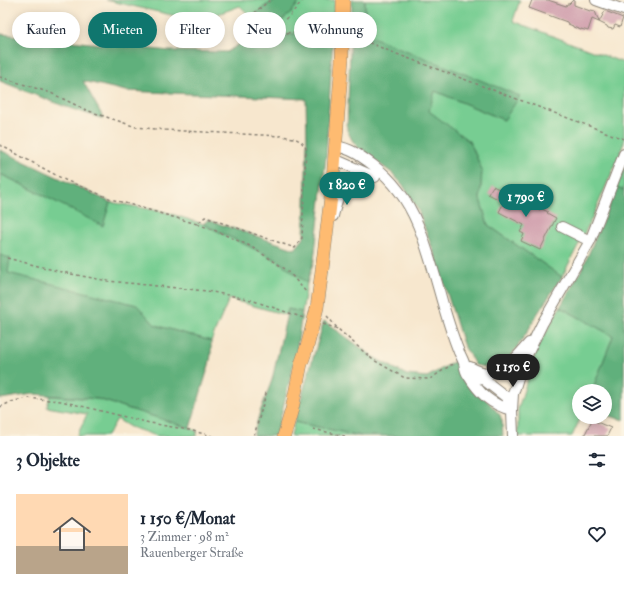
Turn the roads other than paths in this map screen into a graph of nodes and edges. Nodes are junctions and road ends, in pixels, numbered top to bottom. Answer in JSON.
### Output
{"nodes":[{"id":1,"x":343,"y":0,"type":"edge"},
{"id":2,"x":596,"y":0,"type":"edge"},
{"id":3,"x":624,"y":10,"type":"edge"},
{"id":4,"x":335,"y":153,"type":"junction"},
{"id":5,"x":624,"y":154,"type":"edge"},
{"id":6,"x":375,"y":177,"type":"junction"},
{"id":7,"x":402,"y":194,"type":"junction"},
{"id":8,"x":562,"y":227,"type":"dead end"},
{"id":9,"x":326,"y":234,"type":"junction"},
{"id":10,"x":590,"y":241,"type":"junction"},
{"id":11,"x":538,"y":332,"type":"junction"},
{"id":12,"x":466,"y":364,"type":"junction"},
{"id":13,"x":512,"y":410,"type":"junction"},
{"id":14,"x":284,"y":436,"type":"edge"},
{"id":15,"x":513,"y":436,"type":"edge"}],
"edges":[{"from":1,"to":4,"type":"main road","bridge":true},
{"from":2,"to":3,"type":"street"},
{"from":4,"to":6,"type":"street"},
{"from":4,"to":7,"type":"street"},
{"from":4,"to":9,"type":"main road"},
{"from":5,"to":10,"type":"street"},
{"from":6,"to":7,"type":"street"},
{"from":6,"to":9,"type":"street"},
{"from":7,"to":12,"type":"street"},
{"from":8,"to":10,"type":"street"},
{"from":9,"to":14,"type":"main road","bridge":true},
{"from":10,"to":11,"type":"street"},
{"from":11,"to":12,"type":"street"},
{"from":11,"to":13,"type":"street"},
{"from":12,"to":13,"type":"street"},
{"from":13,"to":15,"type":"street"}]}
